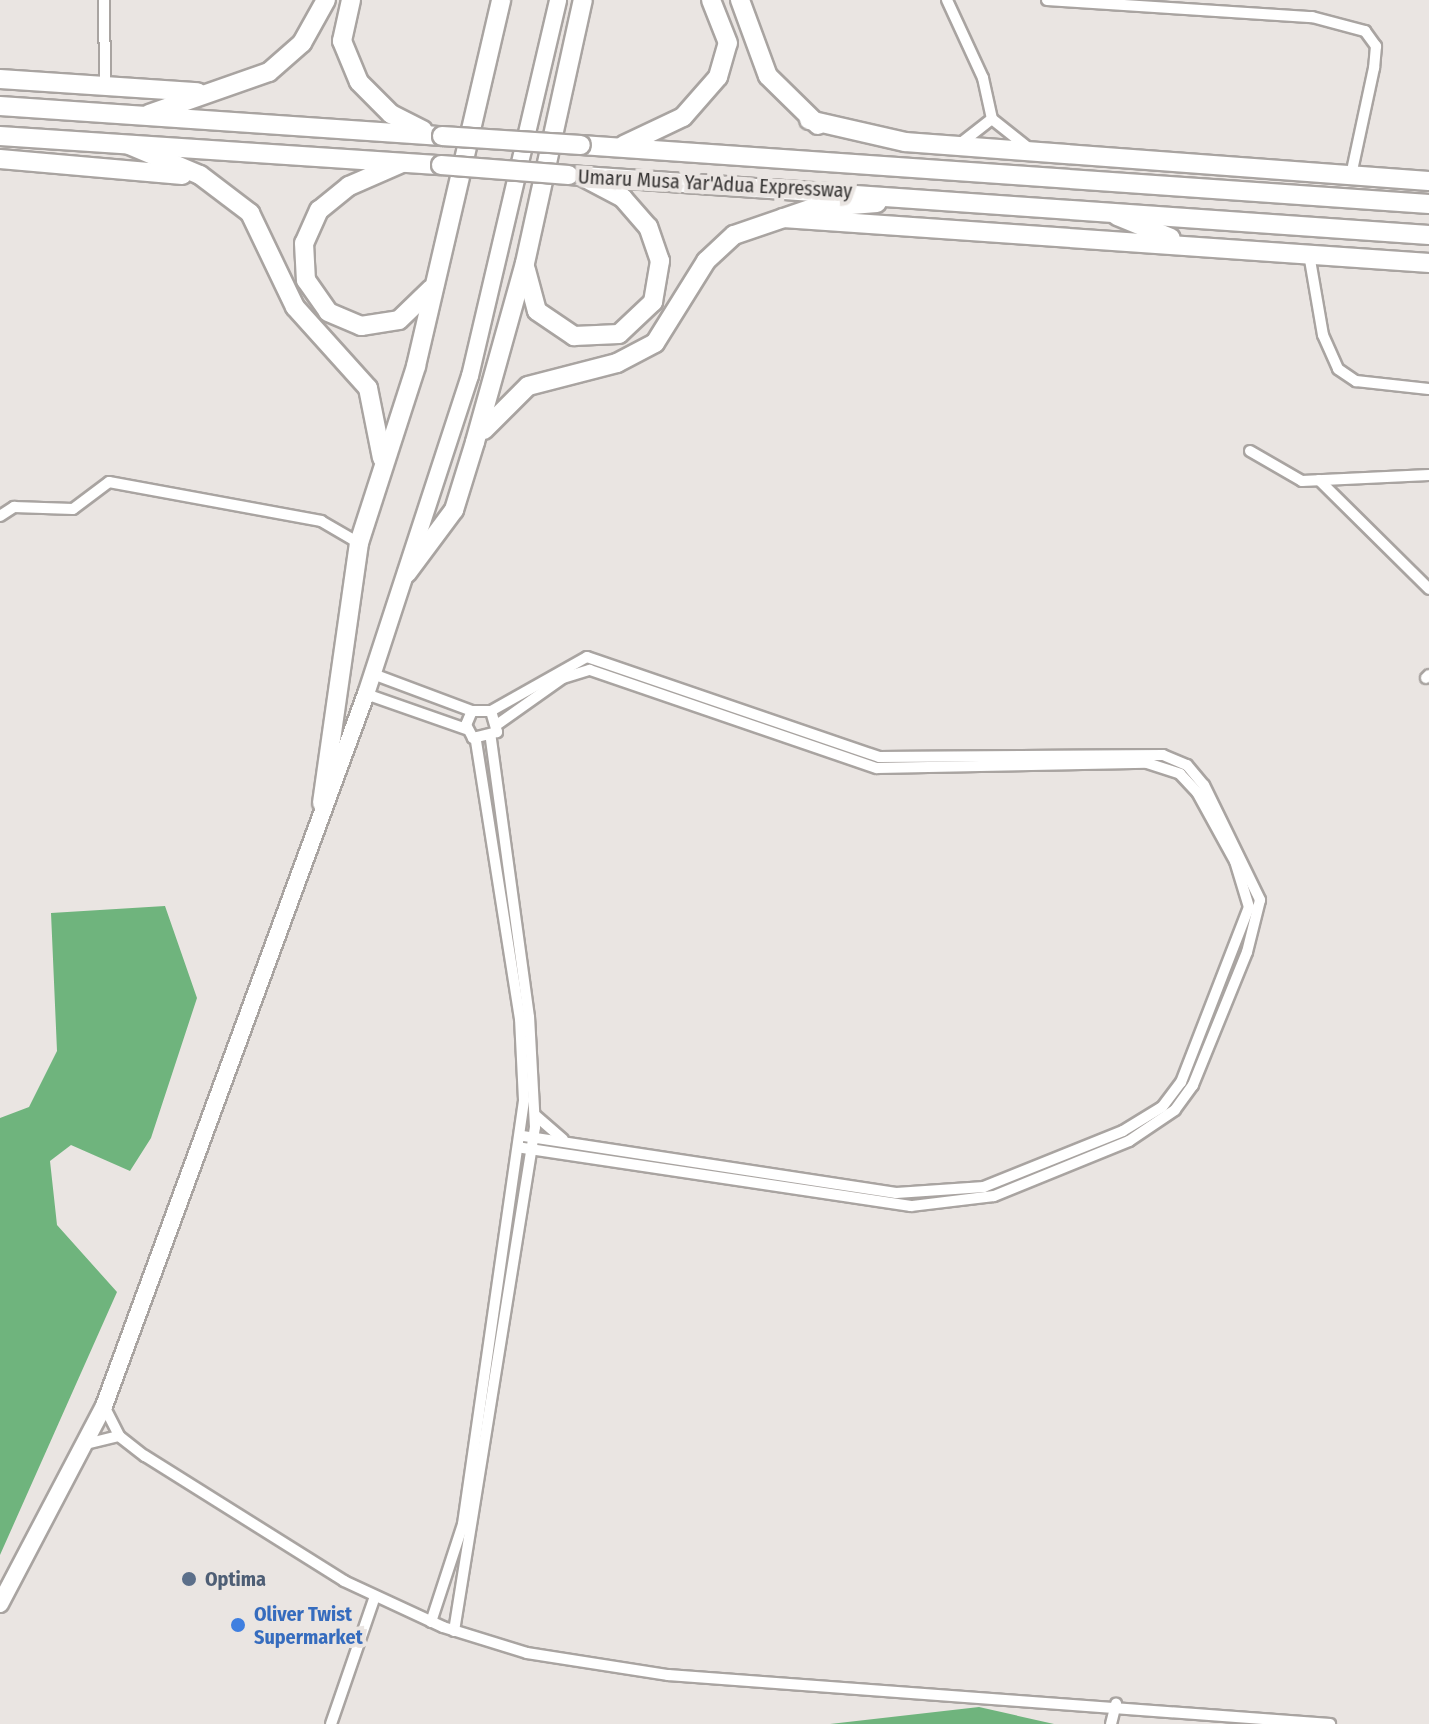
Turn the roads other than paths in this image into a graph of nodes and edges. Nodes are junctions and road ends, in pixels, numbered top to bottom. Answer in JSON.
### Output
{"nodes":[{"id":1,"x":104,"y":0,"type":"edge"},
{"id":2,"x":326,"y":0,"type":"edge"},
{"id":3,"x":351,"y":0,"type":"edge"},
{"id":4,"x":484,"y":0,"type":"edge"},
{"id":5,"x":501,"y":0,"type":"edge"},
{"id":6,"x":558,"y":0,"type":"edge"},
{"id":7,"x":583,"y":0,"type":"edge"},
{"id":8,"x":597,"y":0,"type":"edge"},
{"id":9,"x":711,"y":0,"type":"edge"},
{"id":10,"x":740,"y":0,"type":"edge"},
{"id":11,"x":947,"y":0,"type":"edge"},
{"id":12,"x":1047,"y":0,"type":"edge"},
{"id":13,"x":1204,"y":5,"type":"edge"},
{"id":14,"x":580,"y":21,"type":"junction"},
{"id":15,"x":494,"y":30,"type":"junction"},
{"id":16,"x":0,"y":79,"type":"edge"},
{"id":17,"x":105,"y":85,"type":"junction"},
{"id":18,"x":209,"y":94,"type":"junction"},
{"id":19,"x":0,"y":106,"type":"edge"},
{"id":20,"x":147,"y":115,"type":"junction"},
{"id":21,"x":992,"y":119,"type":"junction"},
{"id":22,"x":809,"y":120,"type":"junction"},
{"id":23,"x":437,"y":135,"type":"junction"},
{"id":24,"x":0,"y":136,"type":"edge"},
{"id":25,"x":123,"y":142,"type":"junction"},
{"id":26,"x":622,"y":146,"type":"junction"},
{"id":27,"x":952,"y":146,"type":"junction"},
{"id":28,"x":1034,"y":151,"type":"junction"},
{"id":29,"x":0,"y":159,"type":"edge"},
{"id":30,"x":404,"y":162,"type":"junction"},
{"id":31,"x":1195,"y":163,"type":"junction"},
{"id":32,"x":920,"y":168,"type":"junction"},
{"id":33,"x":1351,"y":175,"type":"junction"},
{"id":34,"x":575,"y":176,"type":"junction"},
{"id":35,"x":1404,"y":179,"type":"junction"},
{"id":36,"x":1099,"y":181,"type":"junction"},
{"id":37,"x":1429,"y":181,"type":"edge"},
{"id":38,"x":208,"y":182,"type":"junction"},
{"id":39,"x":1429,"y":189,"type":"edge"},
{"id":40,"x":924,"y":198,"type":"junction"},
{"id":41,"x":1429,"y":204,"type":"edge"},
{"id":42,"x":1103,"y":211,"type":"junction"},
{"id":43,"x":783,"y":218,"type":"junction"},
{"id":44,"x":1429,"y":235,"type":"edge"},
{"id":45,"x":1187,"y":245,"type":"junction"},
{"id":46,"x":1429,"y":253,"type":"edge"},
{"id":47,"x":1309,"y":254,"type":"junction"},
{"id":48,"x":1397,"y":261,"type":"junction"},
{"id":49,"x":525,"y":263,"type":"junction"},
{"id":50,"x":1429,"y":263,"type":"edge"},
{"id":51,"x":437,"y":280,"type":"junction"},
{"id":52,"x":1429,"y":389,"type":"edge"},
{"id":53,"x":475,"y":442,"type":"junction"},
{"id":54,"x":1250,"y":451,"type":"dead end"},
{"id":55,"x":383,"y":464,"type":"junction"},
{"id":56,"x":1429,"y":475,"type":"edge"},
{"id":57,"x":1319,"y":480,"type":"junction"},
{"id":58,"x":0,"y":516,"type":"edge"},
{"id":59,"x":359,"y":543,"type":"junction"},
{"id":60,"x":407,"y":573,"type":"junction"},
{"id":61,"x":1429,"y":589,"type":"edge"},
{"id":62,"x":632,"y":671,"type":"junction"},
{"id":63,"x":373,"y":674,"type":"junction"},
{"id":64,"x":628,"y":682,"type":"junction"},
{"id":65,"x":366,"y":694,"type":"junction"},
{"id":66,"x":720,"y":703,"type":"junction"},
{"id":67,"x":472,"y":711,"type":"junction"},
{"id":68,"x":491,"y":711,"type":"junction"},
{"id":69,"x":715,"y":714,"type":"junction"},
{"id":70,"x":498,"y":724,"type":"junction"},
{"id":71,"x":466,"y":729,"type":"junction"},
{"id":72,"x":801,"y":731,"type":"junction"},
{"id":73,"x":491,"y":738,"type":"junction"},
{"id":74,"x":476,"y":740,"type":"junction"},
{"id":75,"x":796,"y":743,"type":"junction"},
{"id":76,"x":1163,"y":755,"type":"junction"},
{"id":77,"x":1160,"y":767,"type":"junction"},
{"id":78,"x":322,"y":803,"type":"junction"},
{"id":79,"x":500,"y":846,"type":"junction"},
{"id":80,"x":535,"y":1115,"type":"junction"},
{"id":81,"x":535,"y":1136,"type":"junction"},
{"id":82,"x":565,"y":1140,"type":"junction"},
{"id":83,"x":522,"y":1142,"type":"junction"},
{"id":84,"x":534,"y":1149,"type":"junction"},
{"id":85,"x":554,"y":1151,"type":"junction"},
{"id":86,"x":532,"y":1164,"type":"junction"},
{"id":87,"x":104,"y":1406,"type":"junction"},
{"id":88,"x":119,"y":1436,"type":"junction"},
{"id":89,"x":86,"y":1444,"type":"junction"},
{"id":90,"x":452,"y":1550,"type":"junction"},
{"id":91,"x":469,"y":1552,"type":"junction"},
{"id":92,"x":444,"y":1578,"type":"junction"},
{"id":93,"x":464,"y":1583,"type":"junction"},
{"id":94,"x":375,"y":1596,"type":"junction"},
{"id":95,"x":0,"y":1604,"type":"edge"},
{"id":96,"x":431,"y":1622,"type":"junction"},
{"id":97,"x":454,"y":1631,"type":"junction"},
{"id":98,"x":1116,"y":1704,"type":"junction"},
{"id":99,"x":331,"y":1724,"type":"edge"},
{"id":100,"x":1111,"y":1724,"type":"edge"},
{"id":101,"x":1330,"y":1724,"type":"edge"}],
"edges":[{"from":1,"to":17,"type":"street"},
{"from":2,"to":18,"type":"highway"},
{"from":3,"to":23,"type":"highway"},
{"from":4,"to":15,"type":"highway"},
{"from":5,"to":15,"type":"highway"},
{"from":6,"to":60,"type":"main road"},
{"from":7,"to":14,"type":"highway"},
{"from":8,"to":14,"type":"highway"},
{"from":9,"to":26,"type":"highway"},
{"from":10,"to":22,"type":"highway"},
{"from":11,"to":21,"type":"street"},
{"from":12,"to":13,"type":"street"},
{"from":13,"to":33,"type":"street"},
{"from":14,"to":49,"type":"highway"},
{"from":15,"to":51,"type":"highway"},
{"from":16,"to":17,"type":"highway"},
{"from":17,"to":18,"type":"highway"},
{"from":18,"to":20,"type":"highway"},
{"from":19,"to":20,"type":"highway","name":"Umaru Musa Yar'Adua Expressway"},
{"from":20,"to":23,"type":"highway","name":"Umaru Musa Yar'Adua Expressway"},
{"from":21,"to":27,"type":"street"},
{"from":21,"to":28,"type":"street"},
{"from":22,"to":27,"type":"highway"},
{"from":22,"to":32,"type":"highway"},
{"from":23,"to":26,"type":"highway","name":"Umaru Musa Yar'Adua Expressway","bridge":true},
{"from":24,"to":25,"type":"highway","name":"Umaru Musa Yar'Adua Expressway"},
{"from":25,"to":30,"type":"highway","name":"Umaru Musa Yar'Adua Expressway"},
{"from":25,"to":38,"type":"highway"},
{"from":26,"to":32,"type":"highway","name":"Umaru Musa Yar'Adua Expressway"},
{"from":27,"to":28,"type":"highway"},
{"from":28,"to":31,"type":"highway"},
{"from":29,"to":38,"type":"highway"},
{"from":30,"to":34,"type":"highway","name":"Umaru Musa Yar'Adua Expressway","bridge":true},
{"from":30,"to":51,"type":"highway"},
{"from":31,"to":33,"type":"highway"},
{"from":31,"to":36,"type":"highway"},
{"from":32,"to":36,"type":"highway","name":"Umaru Musa Yar'Adua Expressway"},
{"from":33,"to":35,"type":"highway"},
{"from":34,"to":40,"type":"highway","name":"Umaru Musa Yar'Adua Expressway"},
{"from":34,"to":49,"type":"highway"},
{"from":35,"to":37,"type":"highway"},
{"from":35,"to":39,"type":"highway"},
{"from":36,"to":41,"type":"highway","name":"Umaru Musa Yar'Adua Expressway"},
{"from":38,"to":55,"type":"highway"},
{"from":40,"to":42,"type":"highway","name":"Umaru Musa Yar'Adua Expressway"},
{"from":40,"to":43,"type":"highway"},
{"from":42,"to":44,"type":"highway","name":"Umaru Musa Yar'Adua Expressway"},
{"from":42,"to":45,"type":"highway"},
{"from":43,"to":45,"type":"highway","name":"Umaru Musa Yar'Adua Expressway"},
{"from":43,"to":53,"type":"highway"},
{"from":45,"to":47,"type":"highway","name":"Umaru Musa Yar'Adua Expressway"},
{"from":46,"to":48,"type":"highway"},
{"from":47,"to":48,"type":"highway","name":"Umaru Musa Yar'Adua Expressway"},
{"from":47,"to":52,"type":"street"},
{"from":48,"to":50,"type":"highway","name":"Umaru Musa Yar'Adua Expressway"},
{"from":49,"to":53,"type":"highway"},
{"from":51,"to":55,"type":"highway"},
{"from":53,"to":60,"type":"highway"},
{"from":54,"to":57,"type":"street"},
{"from":55,"to":59,"type":"highway"},
{"from":56,"to":57,"type":"street"},
{"from":57,"to":61,"type":"street"},
{"from":58,"to":59,"type":"street"},
{"from":59,"to":78,"type":"highway"},
{"from":60,"to":63,"type":"main road"},
{"from":62,"to":64,"type":"street"},
{"from":62,"to":66,"type":"street"},
{"from":62,"to":68,"type":"street"},
{"from":63,"to":65,"type":"main road"},
{"from":63,"to":67,"type":"street"},
{"from":64,"to":69,"type":"street"},
{"from":64,"to":70,"type":"street"},
{"from":65,"to":71,"type":"street"},
{"from":65,"to":78,"type":"main road"},
{"from":66,"to":69,"type":"street"},
{"from":66,"to":72,"type":"street"},
{"from":67,"to":68,"type":"street"},
{"from":67,"to":71,"type":"street"},
{"from":68,"to":70,"type":"street"},
{"from":69,"to":75,"type":"street"},
{"from":70,"to":73,"type":"street"},
{"from":71,"to":74,"type":"street"},
{"from":72,"to":75,"type":"street"},
{"from":72,"to":76,"type":"street"},
{"from":73,"to":74,"type":"street"},
{"from":73,"to":79,"type":"street"},
{"from":74,"to":79,"type":"street"},
{"from":75,"to":77,"type":"street"},
{"from":76,"to":77,"type":"street"},
{"from":76,"to":85,"type":"street"},
{"from":77,"to":82,"type":"street"},
{"from":78,"to":87,"type":"main road"},
{"from":79,"to":80,"type":"street"},
{"from":79,"to":83,"type":"street"},
{"from":80,"to":81,"type":"street"},
{"from":80,"to":82,"type":"street"},
{"from":81,"to":82,"type":"street"},
{"from":81,"to":83,"type":"street"},
{"from":81,"to":84,"type":"street"},
{"from":83,"to":84,"type":"street"},
{"from":83,"to":90,"type":"street"},
{"from":84,"to":85,"type":"street"},
{"from":84,"to":86,"type":"street"},
{"from":85,"to":86,"type":"street"},
{"from":86,"to":91,"type":"street"},
{"from":87,"to":88,"type":"street"},
{"from":87,"to":89,"type":"main road"},
{"from":88,"to":89,"type":"street"},
{"from":88,"to":94,"type":"street"},
{"from":89,"to":95,"type":"main road"},
{"from":90,"to":91,"type":"street"},
{"from":90,"to":92,"type":"street"},
{"from":91,"to":93,"type":"street"},
{"from":92,"to":93,"type":"street"},
{"from":92,"to":96,"type":"street"},
{"from":93,"to":97,"type":"street"},
{"from":94,"to":96,"type":"street"},
{"from":94,"to":99,"type":"street"},
{"from":96,"to":97,"type":"street"},
{"from":97,"to":98,"type":"street"},
{"from":98,"to":100,"type":"street"},
{"from":98,"to":101,"type":"street"}]}
